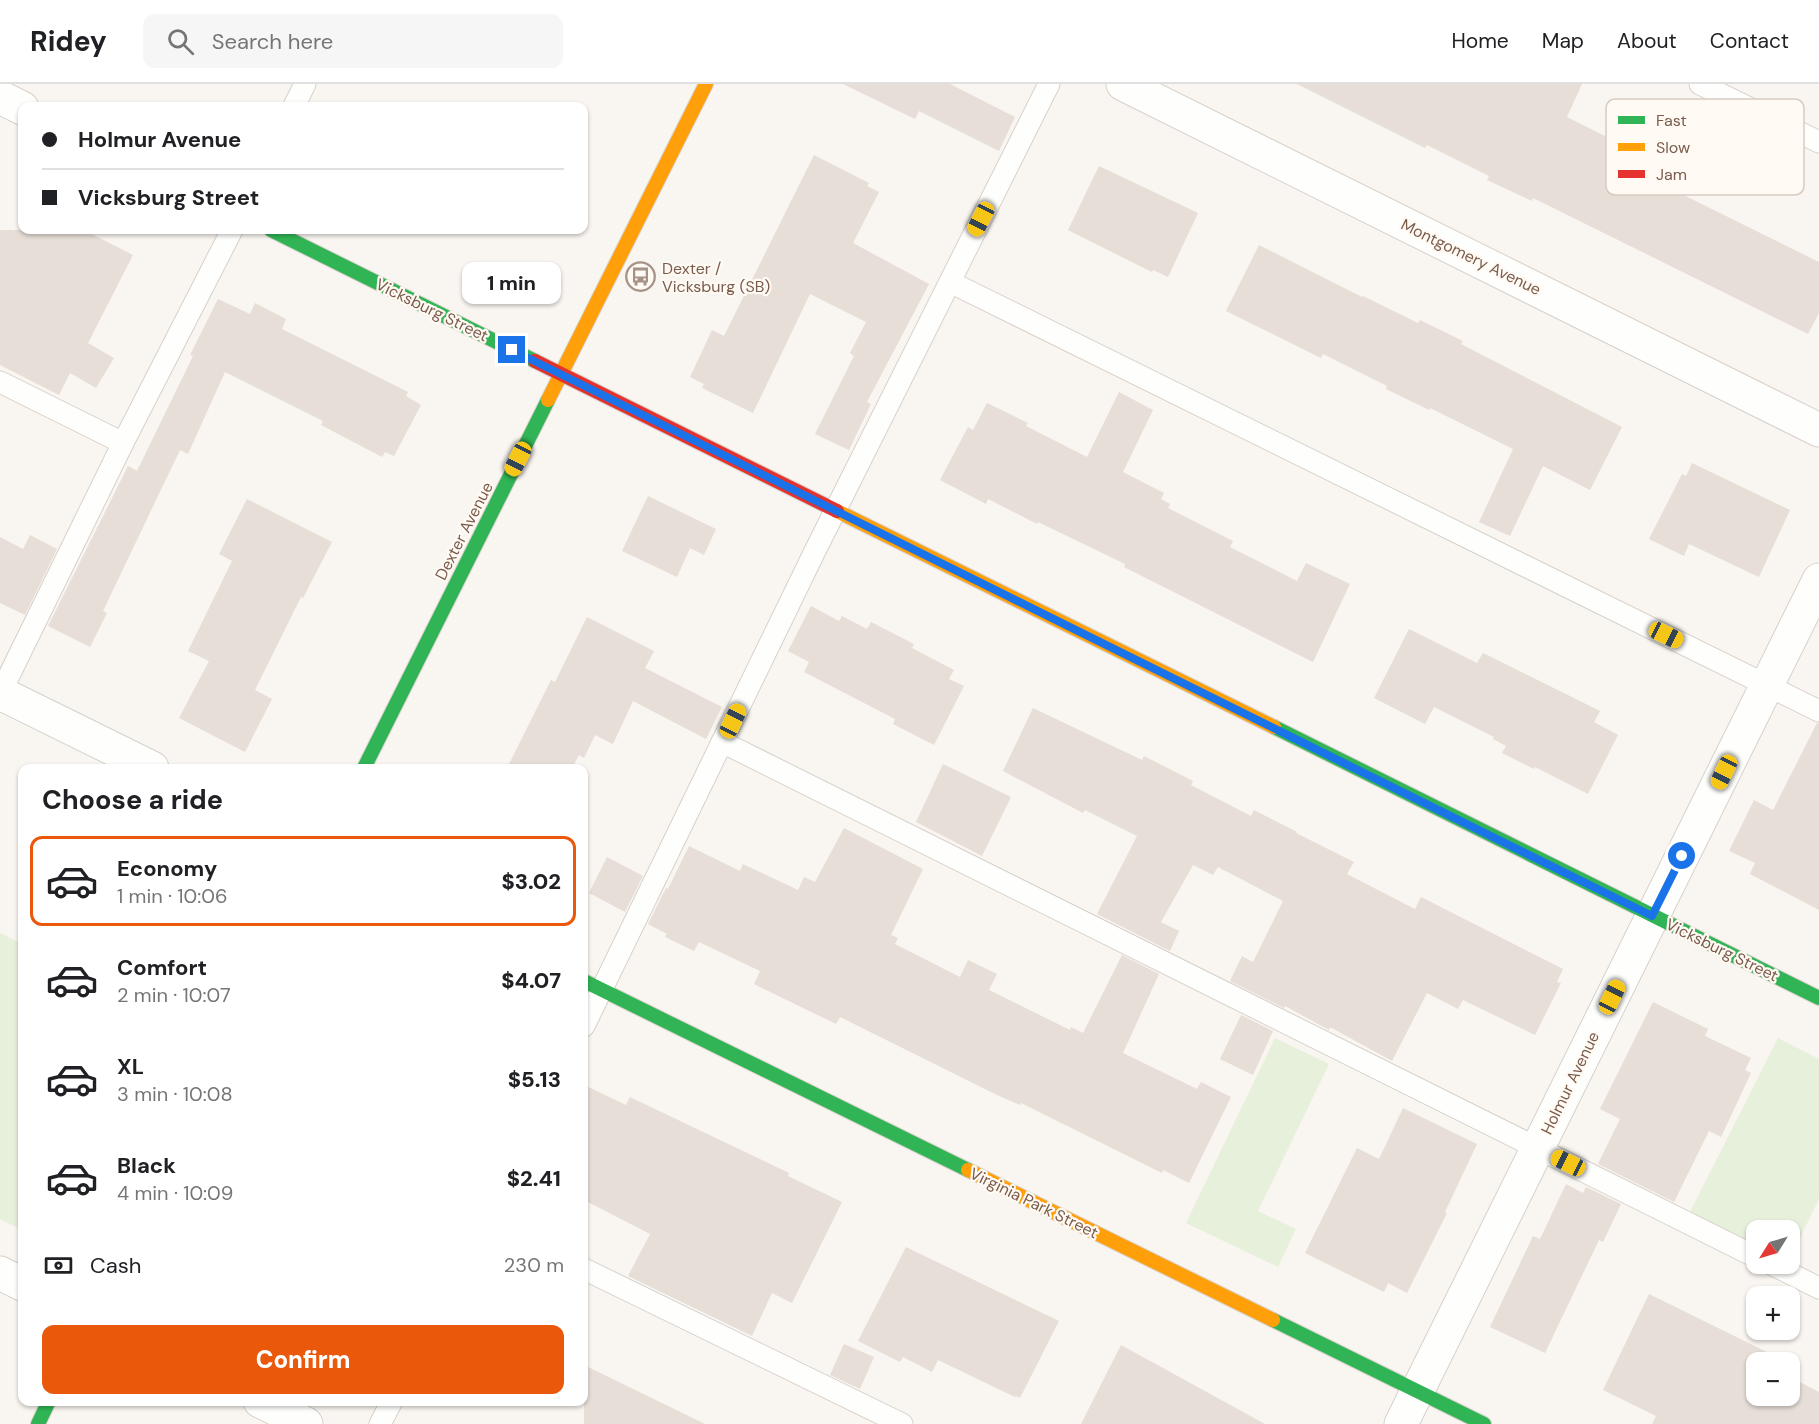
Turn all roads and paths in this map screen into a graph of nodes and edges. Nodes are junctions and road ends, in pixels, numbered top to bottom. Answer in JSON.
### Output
{"nodes":[{"id":1,"x":305,"y":84,"type":"edge"},
{"id":2,"x":706,"y":84,"type":"edge"},
{"id":3,"x":1049,"y":84,"type":"edge"},
{"id":4,"x":1123,"y":84,"type":"edge"},
{"id":5,"x":1700,"y":84,"type":"edge"},
{"id":6,"x":0,"y":97,"type":"edge"},
{"id":7,"x":1731,"y":99,"type":"edge"},
{"id":8,"x":296,"y":102,"type":"edge"},
{"id":9,"x":18,"y":106,"type":"edge"},
{"id":10,"x":1804,"y":135,"type":"edge"},
{"id":11,"x":1819,"y":142,"type":"edge"},
{"id":12,"x":230,"y":234,"type":"edge"},
{"id":13,"x":279,"y":234,"type":"edge"},
{"id":14,"x":950,"y":282,"type":"junction"},
{"id":15,"x":561,"y":374,"type":"junction"},
{"id":16,"x":0,"y":382,"type":"edge"},
{"id":17,"x":1819,"y":430,"type":"edge"},
{"id":18,"x":123,"y":443,"type":"junction"},
{"id":19,"x":835,"y":510,"type":"junction"},
{"id":20,"x":1819,"y":580,"type":"edge"},
{"id":21,"x":1767,"y":685,"type":"junction"},
{"id":22,"x":0,"y":693,"type":"edge"},
{"id":23,"x":1819,"y":711,"type":"edge"},
{"id":24,"x":722,"y":742,"type":"junction"},
{"id":25,"x":144,"y":764,"type":"edge"},
{"id":26,"x":366,"y":764,"type":"edge"},
{"id":27,"x":1652,"y":916,"type":"junction"},
{"id":28,"x":593,"y":986,"type":"edge"},
{"id":29,"x":1819,"y":998,"type":"edge"},
{"id":30,"x":588,"y":1008,"type":"edge"},
{"id":31,"x":1538,"y":1148,"type":"junction"},
{"id":32,"x":1746,"y":1252,"type":"edge"},
{"id":33,"x":588,"y":1271,"type":"edge"},
{"id":34,"x":0,"y":1273,"type":"edge"},
{"id":35,"x":1791,"y":1274,"type":"edge"},
{"id":36,"x":18,"y":1282,"type":"edge"},
{"id":37,"x":1819,"y":1288,"type":"edge"},
{"id":38,"x":1417,"y":1392,"type":"junction"},
{"id":39,"x":47,"y":1406,"type":"edge"},
{"id":40,"x":270,"y":1406,"type":"edge"},
{"id":41,"x":389,"y":1406,"type":"edge"},
{"id":42,"x":38,"y":1424,"type":"edge"},
{"id":43,"x":306,"y":1424,"type":"edge"},
{"id":44,"x":380,"y":1424,"type":"edge"},
{"id":45,"x":902,"y":1424,"type":"edge"},
{"id":46,"x":1401,"y":1424,"type":"edge"},
{"id":47,"x":1484,"y":1424,"type":"edge"}],
"edges":[{"from":1,"to":8,"type":"lane"},
{"from":2,"to":15,"type":"street","name":"Dexter Avenue"},
{"from":3,"to":14,"type":"lane"},
{"from":4,"to":17,"type":"street","name":"Montgomery Avenue"},
{"from":5,"to":7,"type":"lane"},
{"from":6,"to":9,"type":"street"},
{"from":10,"to":11,"type":"lane"},
{"from":12,"to":18,"type":"lane"},
{"from":13,"to":15,"type":"street","name":"Vicksburg Street"},
{"from":14,"to":19,"type":"lane"},
{"from":14,"to":21,"type":"lane"},
{"from":15,"to":19,"type":"street","name":"Vicksburg Street"},
{"from":15,"to":26,"type":"street","name":"Dexter Avenue"},
{"from":16,"to":18,"type":"lane"},
{"from":18,"to":22,"type":"lane"},
{"from":19,"to":24,"type":"lane"},
{"from":19,"to":27,"type":"street","name":"Vicksburg Street"},
{"from":20,"to":21,"type":"street","name":"Holmur Avenue"},
{"from":21,"to":23,"type":"lane"},
{"from":21,"to":27,"type":"street","name":"Holmur Avenue"},
{"from":22,"to":25,"type":"street"},
{"from":24,"to":28,"type":"lane"},
{"from":24,"to":31,"type":"lane"},
{"from":27,"to":29,"type":"street","name":"Vicksburg Street"},
{"from":27,"to":31,"type":"street","name":"Holmur Avenue"},
{"from":28,"to":30,"type":"lane"},
{"from":28,"to":38,"type":"street","name":"Virginia Park Street"},
{"from":31,"to":32,"type":"lane"},
{"from":31,"to":38,"type":"street","name":"Holmur Avenue"},
{"from":33,"to":45,"type":"lane"},
{"from":34,"to":36,"type":"street"},
{"from":35,"to":37,"type":"lane"},
{"from":38,"to":46,"type":"street","name":"Holmur Avenue"},
{"from":38,"to":47,"type":"street","name":"Virginia Park Street"},
{"from":39,"to":42,"type":"street"},
{"from":40,"to":43,"type":"street"},
{"from":41,"to":44,"type":"lane"}]}
